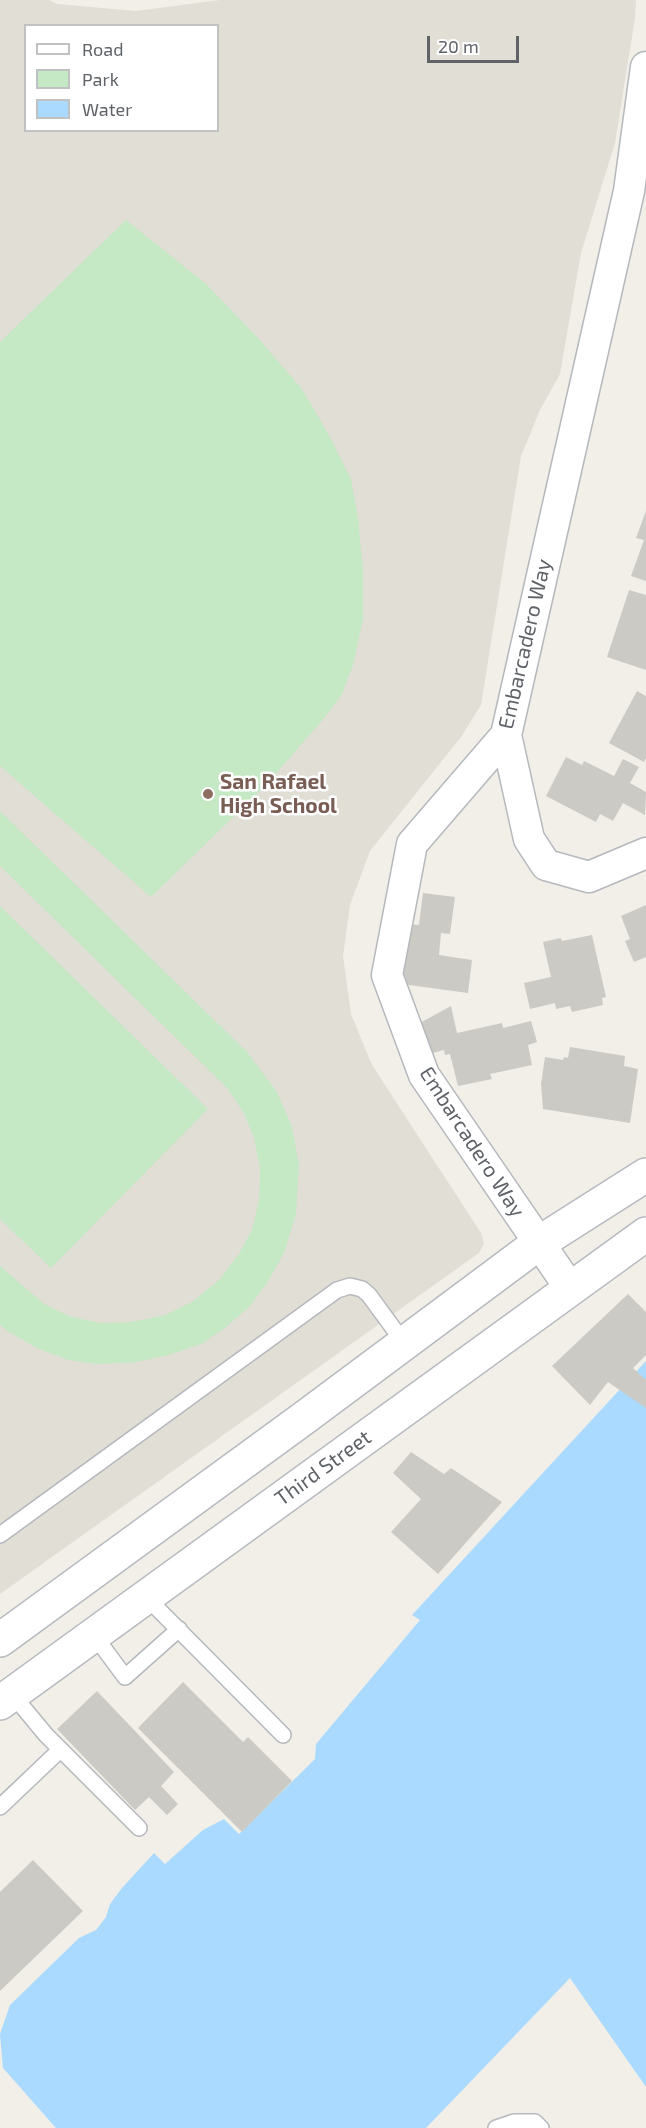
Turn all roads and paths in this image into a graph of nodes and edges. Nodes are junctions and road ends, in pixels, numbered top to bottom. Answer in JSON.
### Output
{"nodes":[{"id":1,"x":646,"y":67,"type":"edge"},
{"id":2,"x":506,"y":735,"type":"junction"},
{"id":3,"x":646,"y":852,"type":"edge"},
{"id":4,"x":646,"y":1175,"type":"edge"},
{"id":5,"x":646,"y":1234,"type":"edge"},
{"id":6,"x":539,"y":1243,"type":"junction"},
{"id":7,"x":570,"y":1288,"type":"junction"},
{"id":8,"x":404,"y":1343,"type":"junction"},
{"id":9,"x":0,"y":1535,"type":"edge"},
{"id":10,"x":146,"y":1597,"type":"junction"},
{"id":11,"x":179,"y":1629,"type":"junction"},
{"id":12,"x":94,"y":1635,"type":"junction"},
{"id":13,"x":0,"y":1640,"type":"edge"},
{"id":14,"x":6,"y":1698,"type":"edge"},
{"id":15,"x":283,"y":1735,"type":"dead end"},
{"id":16,"x":60,"y":1749,"type":"junction"},
{"id":17,"x":0,"y":1808,"type":"edge"},
{"id":18,"x":139,"y":1828,"type":"dead end"},
{"id":19,"x":496,"y":2128,"type":"edge"},
{"id":20,"x":541,"y":2128,"type":"edge"}],
"edges":[{"from":1,"to":2,"type":"street","name":"Embarcadero Way"},
{"from":2,"to":3,"type":"street"},
{"from":2,"to":6,"type":"street","name":"Embarcadero Way"},
{"from":4,"to":6,"type":"main road"},
{"from":5,"to":7,"type":"main road","name":"Third Street"},
{"from":6,"to":7,"type":"street","name":"Embarcadero Way"},
{"from":6,"to":8,"type":"main road"},
{"from":7,"to":10,"type":"main road","name":"Third Street"},
{"from":8,"to":9,"type":"lane"},
{"from":8,"to":13,"type":"main road"},
{"from":10,"to":11,"type":"lane"},
{"from":10,"to":12,"type":"main road","name":"Third Street"},
{"from":11,"to":12,"type":"lane"},
{"from":11,"to":15,"type":"lane"},
{"from":12,"to":14,"type":"main road","name":"Third Street"},
{"from":14,"to":16,"type":"lane"},
{"from":16,"to":17,"type":"lane"},
{"from":16,"to":18,"type":"lane"},
{"from":19,"to":20,"type":"lane"}]}
